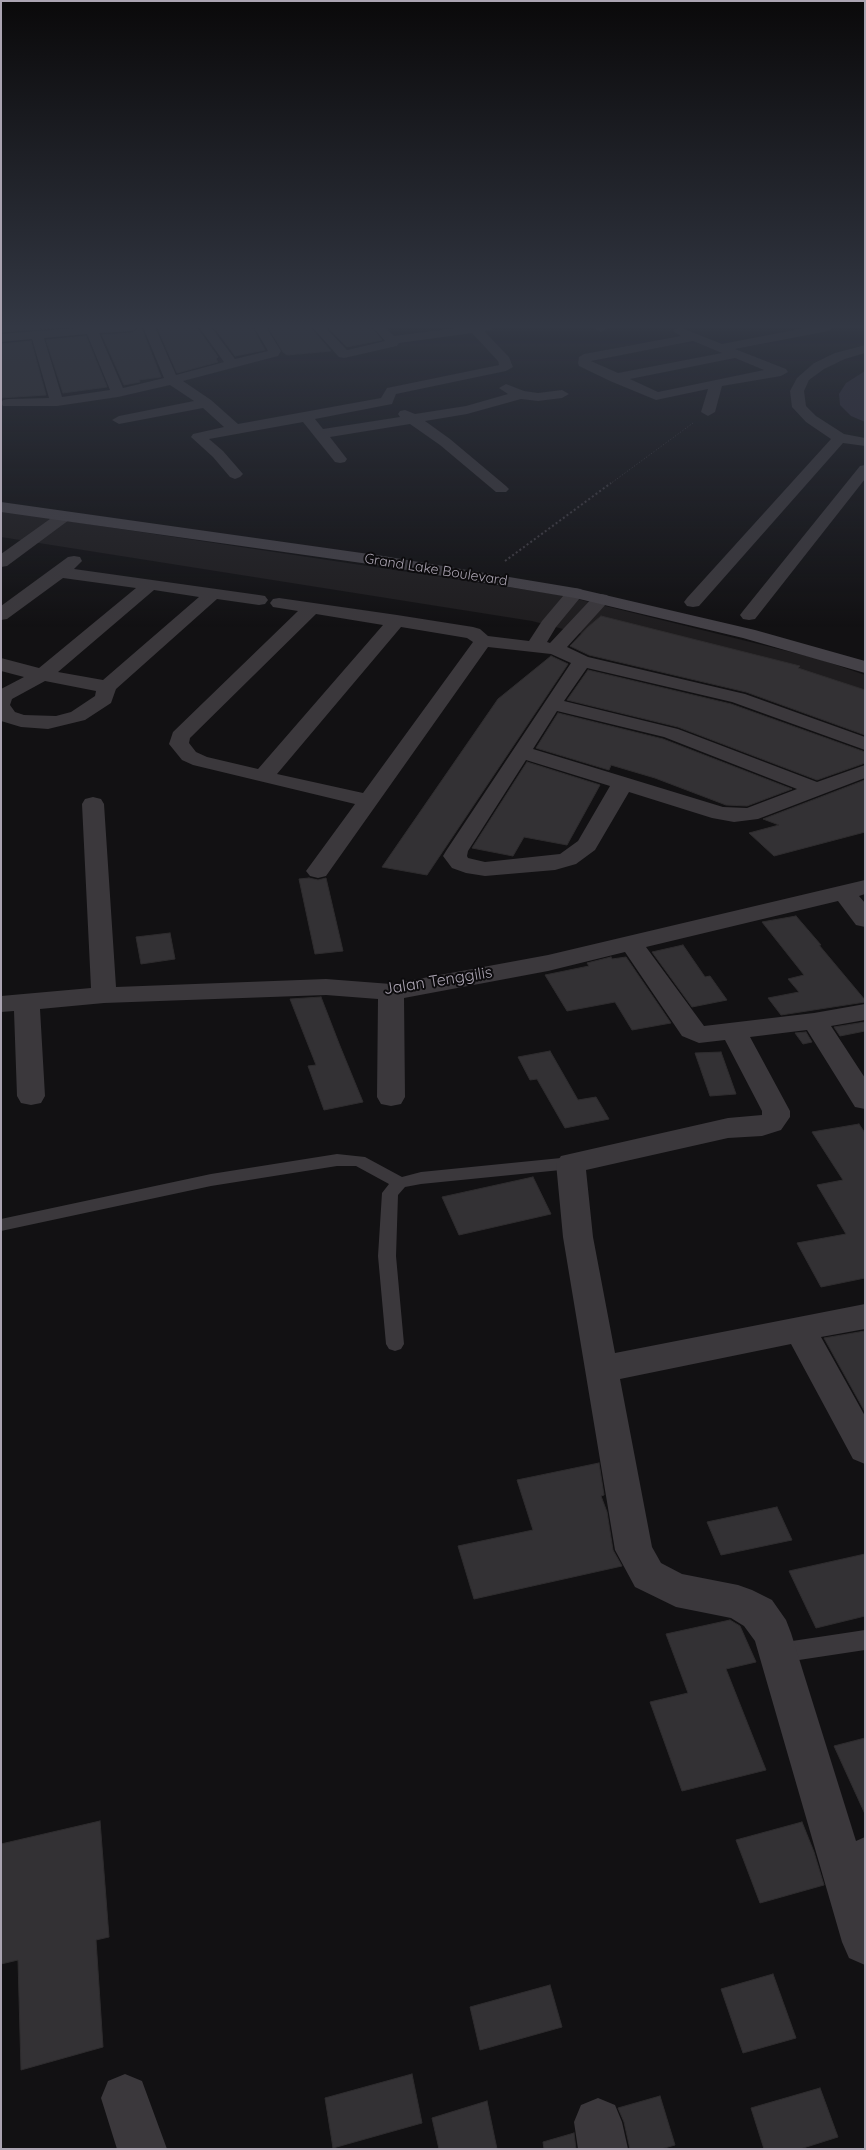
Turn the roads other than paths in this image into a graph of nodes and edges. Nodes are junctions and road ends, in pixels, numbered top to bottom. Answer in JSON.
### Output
{"nodes":[{"id":1,"x":245,"y":427,"type":"edge"},
{"id":2,"x":315,"y":427,"type":"edge"},
{"id":3,"x":362,"y":427,"type":"edge"},
{"id":4,"x":425,"y":427,"type":"edge"},
{"id":5,"x":824,"y":427,"type":"edge"},
{"id":6,"x":235,"y":429,"type":"joint"},
{"id":7,"x":321,"y":434,"type":"junction"},
{"id":8,"x":840,"y":438,"type":"junction"},
{"id":9,"x":865,"y":442,"type":"edge"},
{"id":10,"x":340,"y":459,"type":"dead end"},
{"id":11,"x":817,"y":462,"type":"junction"},
{"id":12,"x":864,"y":469,"type":"edge"},
{"id":13,"x":235,"y":474,"type":"dead end"},
{"id":14,"x":501,"y":489,"type":"dead end"},
{"id":15,"x":1,"y":491,"type":"edge"},
{"id":16,"x":1,"y":507,"type":"edge"},
{"id":17,"x":42,"y":513,"type":"junction"},
{"id":18,"x":63,"y":517,"type":"junction"},
{"id":19,"x":20,"y":528,"type":"dead end"},
{"id":20,"x":5,"y":556,"type":"edge"},
{"id":21,"x":80,"y":556,"type":"dead end"},
{"id":22,"x":453,"y":556,"type":"dead end"},
{"id":23,"x":500,"y":564,"type":"road end"},
{"id":24,"x":60,"y":572,"type":"junction"},
{"id":25,"x":151,"y":584,"type":"junction"},
{"id":26,"x":580,"y":586,"type":"junction"},
{"id":27,"x":213,"y":594,"type":"junction"},
{"id":28,"x":676,"y":598,"type":"dead end"},
{"id":29,"x":601,"y":599,"type":"junction"},
{"id":30,"x":259,"y":600,"type":"dead end"},
{"id":31,"x":694,"y":602,"type":"junction"},
{"id":32,"x":279,"y":603,"type":"dead end"},
{"id":33,"x":9,"y":604,"type":"edge"},
{"id":34,"x":712,"y":606,"type":"dead end"},
{"id":35,"x":312,"y":608,"type":"junction"},
{"id":36,"x":730,"y":611,"type":"dead end"},
{"id":37,"x":749,"y":615,"type":"junction"},
{"id":38,"x":1,"y":616,"type":"edge"},
{"id":39,"x":397,"y":620,"type":"junction"},
{"id":40,"x":767,"y":620,"type":"dead end"},
{"id":41,"x":483,"y":641,"type":"junction"},
{"id":42,"x":546,"y":647,"type":"junction"},
{"id":43,"x":582,"y":661,"type":"junction"},
{"id":44,"x":1,"y":664,"type":"edge"},
{"id":45,"x":865,"y":667,"type":"edge"},
{"id":46,"x":44,"y":674,"type":"junction"},
{"id":47,"x":107,"y":687,"type":"junction"},
{"id":48,"x":552,"y":704,"type":"junction"},
{"id":49,"x":1,"y":705,"type":"edge"},
{"id":50,"x":865,"y":744,"type":"edge"},
{"id":51,"x":521,"y":752,"type":"junction"},
{"id":52,"x":865,"y":771,"type":"edge"},
{"id":53,"x":262,"y":777,"type":"junction"},
{"id":54,"x":623,"y":783,"type":"junction"},
{"id":55,"x":816,"y":789,"type":"junction"},
{"id":56,"x":370,"y":801,"type":"junction"},
{"id":57,"x":93,"y":804,"type":"dead end"},
{"id":58,"x":318,"y":872,"type":"dead end"},
{"id":59,"x":854,"y":890,"type":"edge"},
{"id":60,"x":865,"y":920,"type":"edge"},
{"id":61,"x":631,"y":943,"type":"junction"},
{"id":62,"x":391,"y":992,"type":"junction"},
{"id":63,"x":104,"y":995,"type":"junction"},
{"id":64,"x":14,"y":1003,"type":"edge"},
{"id":65,"x":865,"y":1012,"type":"edge"},
{"id":66,"x":814,"y":1021,"type":"junction"},
{"id":67,"x":734,"y":1032,"type":"junction"},
{"id":68,"x":31,"y":1096,"type":"dead end"},
{"id":69,"x":391,"y":1097,"type":"dead end"},
{"id":70,"x":865,"y":1100,"type":"edge"},
{"id":71,"x":571,"y":1163,"type":"junction"},
{"id":72,"x":400,"y":1183,"type":"junction"},
{"id":73,"x":1,"y":1224,"type":"edge"},
{"id":74,"x":865,"y":1316,"type":"edge"},
{"id":75,"x":800,"y":1329,"type":"junction"},
{"id":76,"x":395,"y":1344,"type":"dead end"},
{"id":77,"x":601,"y":1369,"type":"junction"},
{"id":78,"x":865,"y":1449,"type":"edge"},
{"id":79,"x":865,"y":1640,"type":"edge"},
{"id":80,"x":778,"y":1653,"type":"junction"},
{"id":81,"x":854,"y":1864,"type":"edge"},
{"id":82,"x":865,"y":1942,"type":"edge"},
{"id":83,"x":125,"y":2098,"type":"dead end"},
{"id":84,"x":142,"y":2149,"type":"edge"}],
"edges":[{"from":1,"to":6,"type":"street"},
{"from":2,"to":7,"type":"street"},
{"from":3,"to":7,"type":"street"},
{"from":4,"to":14,"type":"street"},
{"from":5,"to":8,"type":"street"},
{"from":6,"to":13,"type":"street"},
{"from":7,"to":10,"type":"street"},
{"from":8,"to":9,"type":"street"},
{"from":8,"to":11,"type":"street"},
{"from":11,"to":12,"type":"street"},
{"from":11,"to":31,"type":"street"},
{"from":12,"to":37,"type":"street"},
{"from":15,"to":22,"type":"street","name":"Grand Lake Boulevard"},
{"from":16,"to":17,"type":"street","name":"Grand Lake Boulevard"},
{"from":17,"to":18,"type":"street","name":"Grand Lake Boulevard"},
{"from":17,"to":19,"type":"street"},
{"from":18,"to":20,"type":"street"},
{"from":18,"to":26,"type":"street","name":"Grand Lake Boulevard"},
{"from":21,"to":24,"type":"street"},
{"from":23,"to":26,"type":"street","name":"Grand Lake Boulevard"},
{"from":24,"to":25,"type":"street"},
{"from":24,"to":33,"type":"street"},
{"from":25,"to":27,"type":"street"},
{"from":25,"to":46,"type":"street"},
{"from":26,"to":29,"type":"street","name":"Grand Lake Boulevard"},
{"from":26,"to":42,"type":"street"},
{"from":27,"to":30,"type":"street"},
{"from":27,"to":47,"type":"street"},
{"from":28,"to":31,"type":"street"},
{"from":29,"to":42,"type":"street"},
{"from":29,"to":45,"type":"street","name":"Grand Lake Boulevard"},
{"from":31,"to":34,"type":"street"},
{"from":32,"to":35,"type":"street"},
{"from":33,"to":38,"type":"street"},
{"from":35,"to":39,"type":"street"},
{"from":35,"to":53,"type":"street"},
{"from":36,"to":37,"type":"street"},
{"from":37,"to":40,"type":"street"},
{"from":39,"to":41,"type":"street"},
{"from":39,"to":53,"type":"street"},
{"from":41,"to":42,"type":"street"},
{"from":41,"to":56,"type":"street"},
{"from":42,"to":43,"type":"street"},
{"from":43,"to":48,"type":"street"},
{"from":43,"to":50,"type":"street"},
{"from":44,"to":46,"type":"street"},
{"from":46,"to":47,"type":"street"},
{"from":46,"to":49,"type":"street"},
{"from":47,"to":49,"type":"street"},
{"from":48,"to":51,"type":"street"},
{"from":48,"to":55,"type":"street"},
{"from":51,"to":54,"type":"street"},
{"from":51,"to":54,"type":"street"},
{"from":52,"to":55,"type":"street"},
{"from":53,"to":56,"type":"street"},
{"from":54,"to":55,"type":"street"},
{"from":56,"to":58,"type":"street"},
{"from":57,"to":63,"type":"street"},
{"from":59,"to":60,"type":"street"},
{"from":59,"to":61,"type":"street","name":"Jalan Tenggilis"},
{"from":61,"to":62,"type":"street","name":"Jalan Tenggilis"},
{"from":61,"to":67,"type":"street"},
{"from":62,"to":63,"type":"street","name":"Jalan Tenggilis"},
{"from":62,"to":69,"type":"street"},
{"from":63,"to":64,"type":"street","name":"Jalan Tenggilis"},
{"from":64,"to":68,"type":"street"},
{"from":65,"to":66,"type":"street"},
{"from":66,"to":67,"type":"street"},
{"from":66,"to":70,"type":"street"},
{"from":67,"to":71,"type":"street"},
{"from":71,"to":72,"type":"lane"},
{"from":71,"to":77,"type":"street"},
{"from":72,"to":73,"type":"lane"},
{"from":72,"to":76,"type":"lane"},
{"from":74,"to":75,"type":"street"},
{"from":75,"to":77,"type":"street"},
{"from":75,"to":78,"type":"street"},
{"from":77,"to":80,"type":"street"},
{"from":79,"to":80,"type":"lane"},
{"from":80,"to":81,"type":"street"},
{"from":81,"to":82,"type":"street"},
{"from":83,"to":84,"type":"street"}]}
